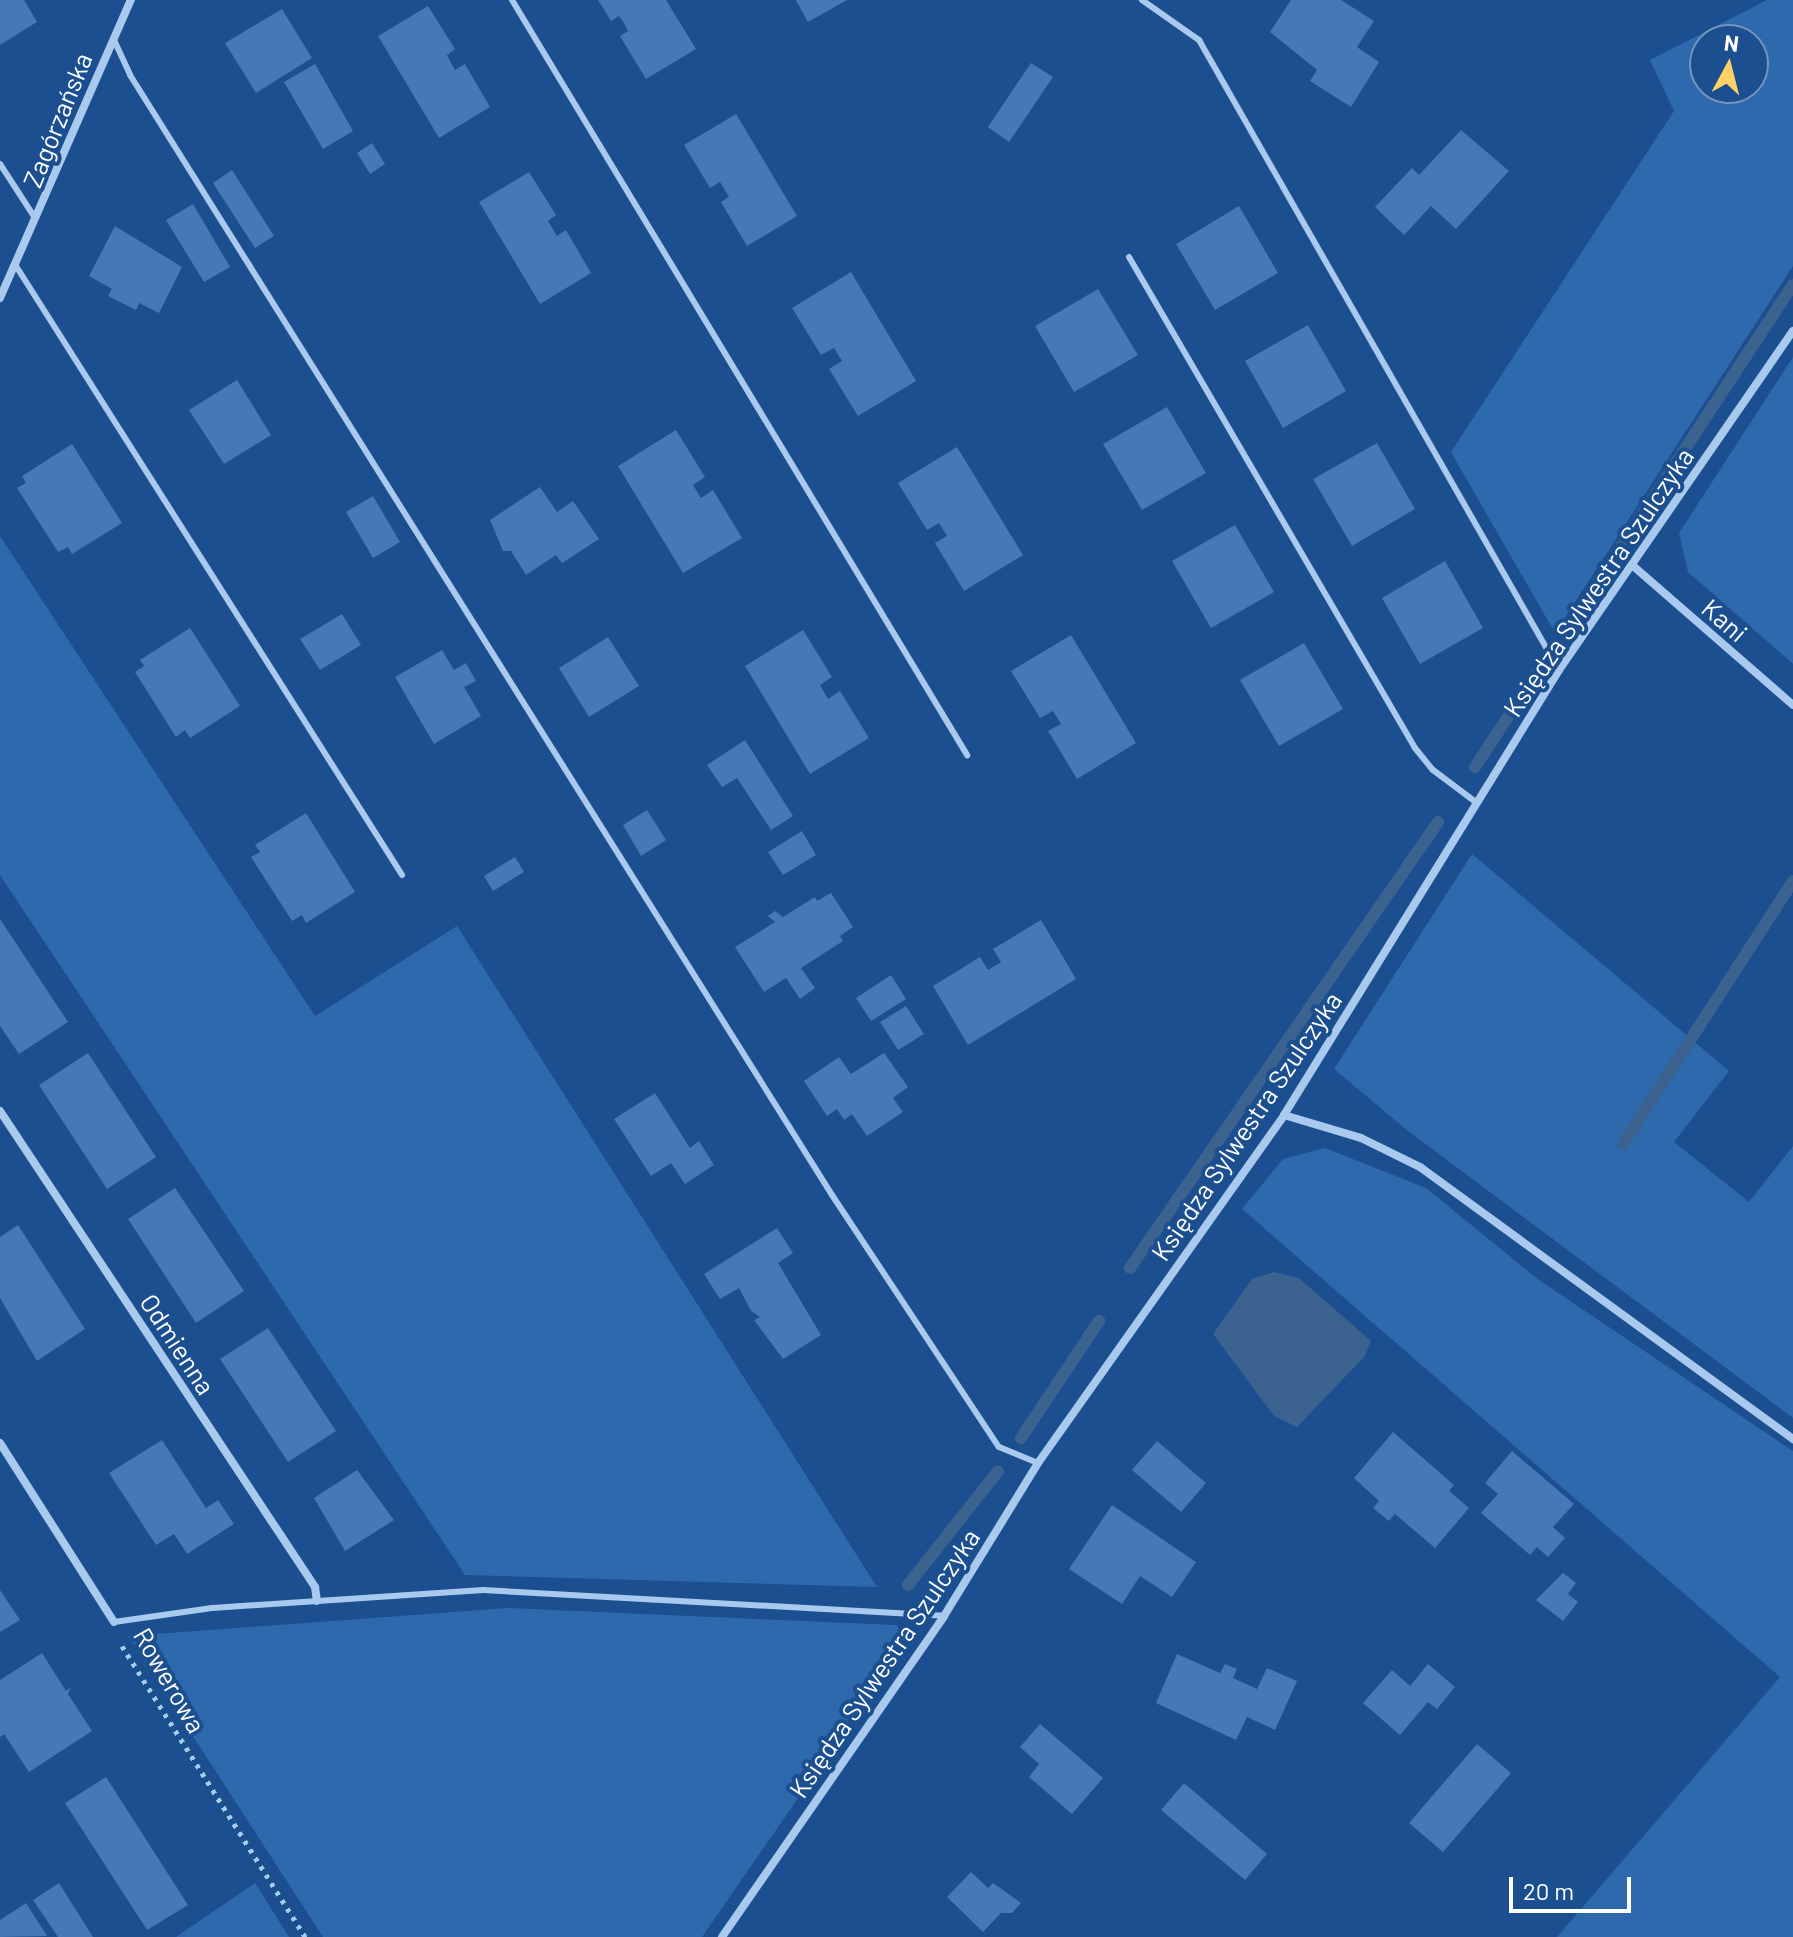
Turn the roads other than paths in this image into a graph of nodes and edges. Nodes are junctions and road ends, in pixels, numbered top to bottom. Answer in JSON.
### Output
{"nodes":[{"id":1,"x":131,"y":0,"type":"edge"},
{"id":2,"x":512,"y":0,"type":"edge"},
{"id":3,"x":1142,"y":0,"type":"edge"},
{"id":4,"x":112,"y":36,"type":"junction"},
{"id":5,"x":0,"y":164,"type":"edge"},
{"id":6,"x":37,"y":221,"type":"junction"},
{"id":7,"x":1129,"y":257,"type":"dead end"},
{"id":8,"x":16,"y":266,"type":"junction"},
{"id":9,"x":0,"y":298,"type":"edge"},
{"id":10,"x":1793,"y":331,"type":"edge"},
{"id":11,"x":1632,"y":565,"type":"junction"},
{"id":12,"x":1559,"y":670,"type":"junction"},
{"id":13,"x":1793,"y":705,"type":"edge"},
{"id":14,"x":967,"y":755,"type":"dead end"},
{"id":15,"x":1477,"y":803,"type":"junction"},
{"id":16,"x":402,"y":875,"type":"dead end"},
{"id":17,"x":0,"y":1111,"type":"edge"},
{"id":18,"x":1284,"y":1115,"type":"junction"},
{"id":19,"x":1793,"y":1439,"type":"edge"},
{"id":20,"x":0,"y":1443,"type":"edge"},
{"id":21,"x":1038,"y":1463,"type":"junction"},
{"id":22,"x":317,"y":1601,"type":"junction"},
{"id":23,"x":944,"y":1616,"type":"junction"},
{"id":24,"x":114,"y":1622,"type":"joint"},
{"id":25,"x":722,"y":1937,"type":"edge"}],
"edges":[{"from":1,"to":4,"type":"street","name":"Zagórzańska"},
{"from":2,"to":14,"type":"lane"},
{"from":3,"to":12,"type":"lane"},
{"from":4,"to":6,"type":"street","name":"Zagórzańska"},
{"from":4,"to":21,"type":"lane"},
{"from":5,"to":6,"type":"lane"},
{"from":6,"to":8,"type":"street","name":"Zagórzańska"},
{"from":7,"to":15,"type":"lane"},
{"from":8,"to":9,"type":"street","name":"Zagórzańska"},
{"from":8,"to":16,"type":"lane"},
{"from":10,"to":11,"type":"street","name":"Księdza Sylwestra Szulczyka"},
{"from":11,"to":12,"type":"street","name":"Księdza Sylwestra Szulczyka"},
{"from":11,"to":13,"type":"street","name":"Kani"},
{"from":12,"to":15,"type":"street","name":"Księdza Sylwestra Szulczyka"},
{"from":15,"to":18,"type":"street","name":"Księdza Sylwestra Szulczyka"},
{"from":17,"to":22,"type":"street","name":"Odmienna"},
{"from":18,"to":19,"type":"street"},
{"from":18,"to":21,"type":"street","name":"Księdza Sylwestra Szulczyka"},
{"from":20,"to":24,"type":"street","name":"Rowerowa"},
{"from":21,"to":23,"type":"street","name":"Księdza Sylwestra Szulczyka"},
{"from":22,"to":23,"type":"lane"},
{"from":22,"to":24,"type":"lane"},
{"from":23,"to":25,"type":"street","name":"Księdza Sylwestra Szulczyka"}]}
